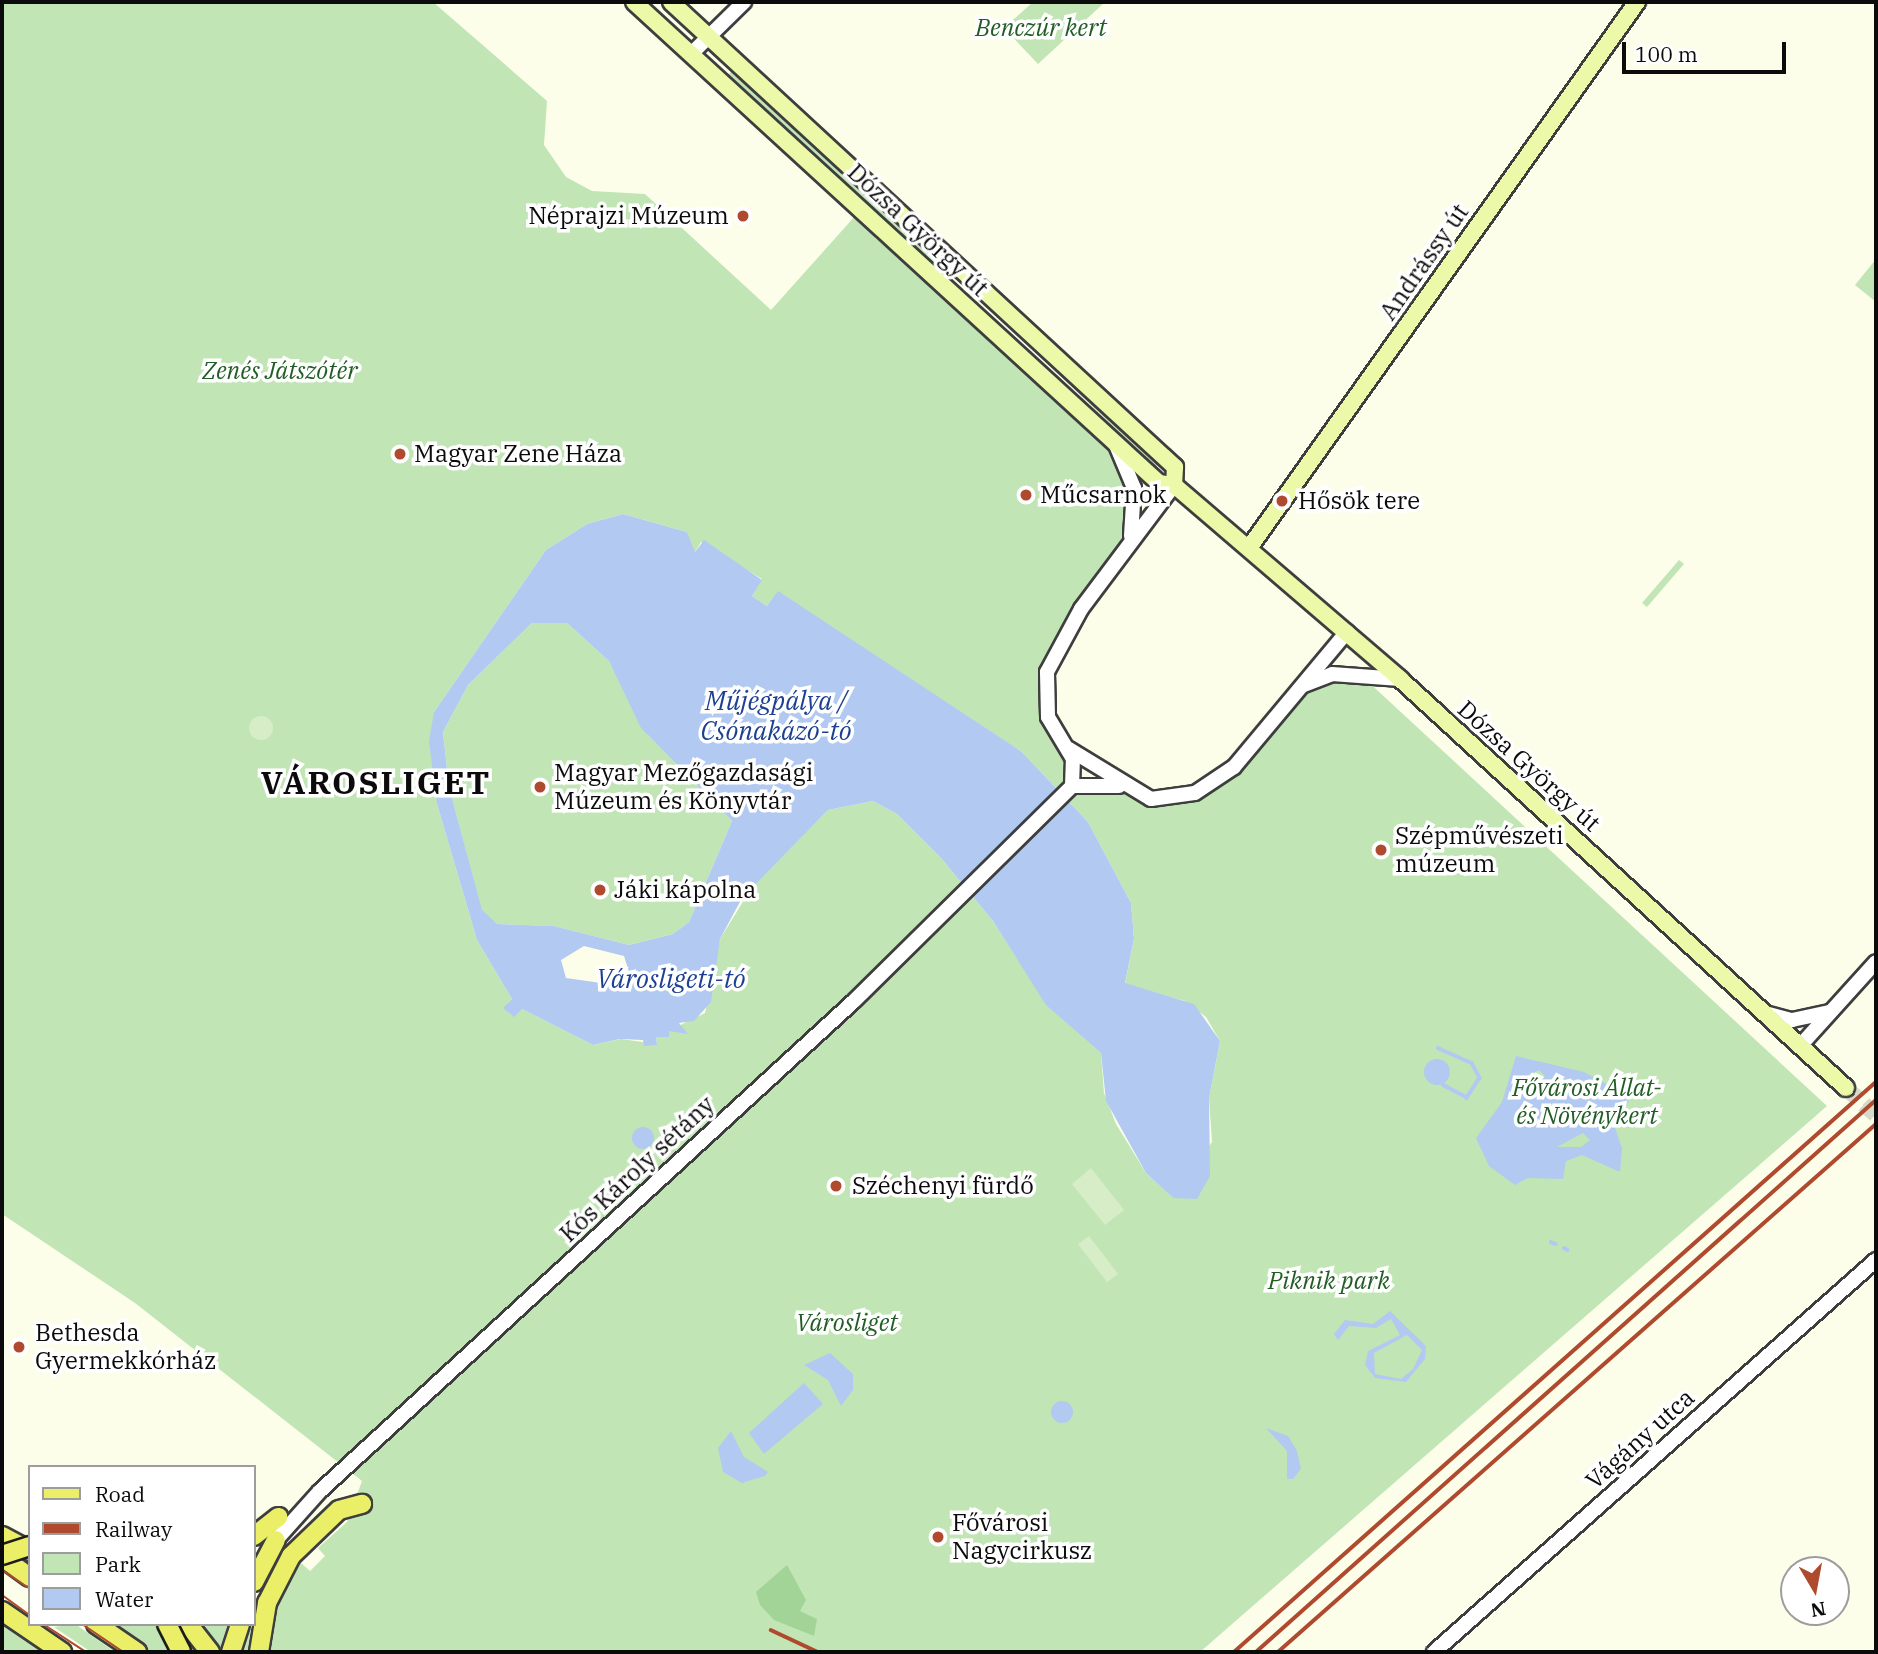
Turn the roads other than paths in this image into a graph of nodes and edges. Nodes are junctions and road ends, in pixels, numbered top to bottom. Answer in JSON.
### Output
{"nodes":[{"id":1,"x":634,"y":2,"type":"edge"},
{"id":2,"x":671,"y":2,"type":"edge"},
{"id":3,"x":744,"y":2,"type":"edge"},
{"id":4,"x":1637,"y":2,"type":"edge"},
{"id":5,"x":709,"y":35,"type":"junction"},
{"id":6,"x":692,"y":52,"type":"junction"},
{"id":7,"x":1115,"y":444,"type":"junction"},
{"id":8,"x":1174,"y":485,"type":"junction"},
{"id":9,"x":1128,"y":545,"type":"junction"},
{"id":10,"x":1249,"y":548,"type":"junction"},
{"id":11,"x":1347,"y":632,"type":"junction"},
{"id":12,"x":1401,"y":679,"type":"junction"},
{"id":13,"x":1303,"y":685,"type":"junction"},
{"id":14,"x":1068,"y":748,"type":"junction"},
{"id":15,"x":1070,"y":788,"type":"junction"},
{"id":16,"x":1133,"y":791,"type":"junction"},
{"id":17,"x":1876,"y":962,"type":"edge"},
{"id":18,"x":1831,"y":1012,"type":"junction"},
{"id":19,"x":1765,"y":1013,"type":"junction"},
{"id":20,"x":1800,"y":1046,"type":"junction"},
{"id":21,"x":1846,"y":1088,"type":"tunnel mouth"},
{"id":22,"x":1876,"y":1260,"type":"edge"},
{"id":23,"x":320,"y":1491,"type":"junction"},
{"id":24,"x":362,"y":1504,"type":"dead end"},
{"id":25,"x":278,"y":1517,"type":"joint"},
{"id":26,"x":256,"y":1534,"type":"edge"},
{"id":27,"x":2,"y":1536,"type":"edge"},
{"id":28,"x":276,"y":1540,"type":"joint"},
{"id":29,"x":28,"y":1547,"type":"edge"},
{"id":30,"x":28,"y":1549,"type":"edge"},
{"id":31,"x":2,"y":1556,"type":"edge"},
{"id":32,"x":28,"y":1576,"type":"edge"},
{"id":33,"x":256,"y":1578,"type":"edge"},
{"id":34,"x":2,"y":1611,"type":"edge"},
{"id":35,"x":99,"y":1626,"type":"edge"},
{"id":36,"x":168,"y":1626,"type":"edge"},
{"id":37,"x":190,"y":1626,"type":"edge"},
{"id":38,"x":239,"y":1626,"type":"edge"},
{"id":39,"x":62,"y":1652,"type":"edge"},
{"id":40,"x":137,"y":1652,"type":"edge"},
{"id":41,"x":181,"y":1652,"type":"edge"},
{"id":42,"x":210,"y":1652,"type":"edge"},
{"id":43,"x":231,"y":1652,"type":"edge"},
{"id":44,"x":259,"y":1652,"type":"edge"},
{"id":45,"x":1434,"y":1652,"type":"edge"}],
"edges":[{"from":1,"to":6,"type":"main road","name":"Dózsa György út"},
{"from":2,"to":5,"type":"main road","name":"Dózsa György út"},
{"from":3,"to":5,"type":"street"},
{"from":4,"to":10,"type":"main road","name":"Andrássy út"},
{"from":5,"to":6,"type":"street"},
{"from":5,"to":8,"type":"main road","name":"Dózsa György út"},
{"from":6,"to":7,"type":"main road","name":"Dózsa György út"},
{"from":7,"to":8,"type":"main road","name":"Dózsa György út"},
{"from":7,"to":9,"type":"street"},
{"from":8,"to":9,"type":"street"},
{"from":8,"to":10,"type":"main road","name":"Dózsa György út"},
{"from":9,"to":14,"type":"street"},
{"from":10,"to":11,"type":"main road","name":"Dózsa György út"},
{"from":11,"to":12,"type":"main road","name":"Dózsa György út"},
{"from":11,"to":13,"type":"street"},
{"from":12,"to":13,"type":"street"},
{"from":12,"to":19,"type":"main road","name":"Dózsa György út"},
{"from":13,"to":16,"type":"street"},
{"from":14,"to":15,"type":"street"},
{"from":14,"to":16,"type":"street"},
{"from":15,"to":16,"type":"street"},
{"from":15,"to":23,"type":"street","name":"Kós Károly sétány"},
{"from":17,"to":18,"type":"street"},
{"from":18,"to":19,"type":"street"},
{"from":18,"to":20,"type":"street"},
{"from":19,"to":20,"type":"main road","name":"Dózsa György út"},
{"from":20,"to":21,"type":"main road","name":"Dózsa György út"},
{"from":22,"to":45,"type":"street","name":"Vágány utca"},
{"from":23,"to":25,"type":"street"},
{"from":23,"to":28,"type":"street"},
{"from":24,"to":44,"type":"main road"},
{"from":25,"to":26,"type":"main road"},
{"from":27,"to":29,"type":"main road"},
{"from":28,"to":33,"type":"main road"},
{"from":30,"to":31,"type":"main road","bridge":true},
{"from":31,"to":32,"type":"main road"},
{"from":34,"to":39,"type":"main road"},
{"from":35,"to":40,"type":"main road"},
{"from":36,"to":41,"type":"main road","bridge":true},
{"from":37,"to":42,"type":"main road"},
{"from":38,"to":43,"type":"main road"}]}
